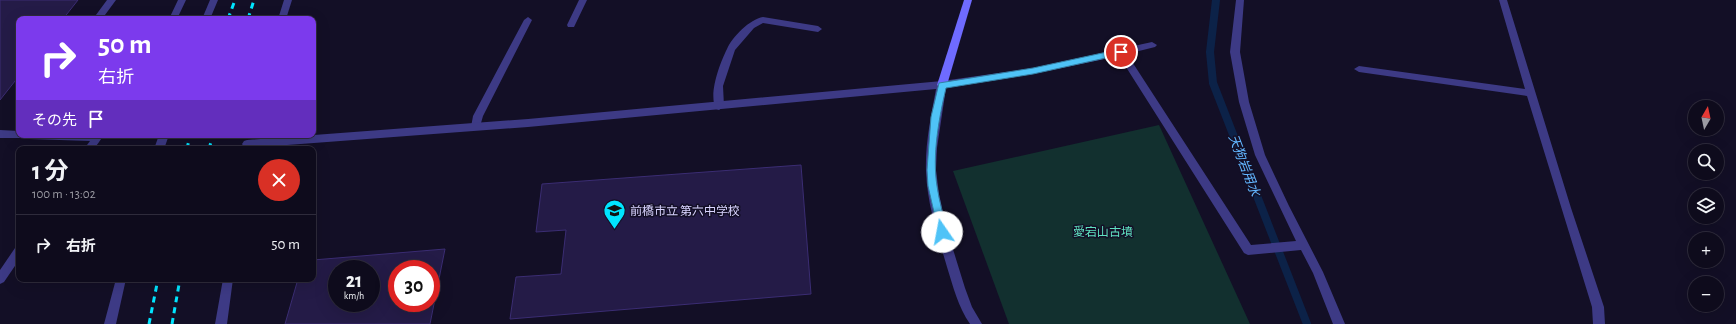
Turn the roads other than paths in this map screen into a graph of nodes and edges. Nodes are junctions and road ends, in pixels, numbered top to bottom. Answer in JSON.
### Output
{"nodes":[{"id":1,"x":112,"y":0,"type":"edge"},
{"id":2,"x":182,"y":0,"type":"edge"},
{"id":3,"x":214,"y":0,"type":"edge"},
{"id":4,"x":288,"y":0,"type":"edge"},
{"id":5,"x":583,"y":0,"type":"edge"},
{"id":6,"x":968,"y":0,"type":"edge"},
{"id":7,"x":1240,"y":0,"type":"edge"},
{"id":8,"x":1503,"y":0,"type":"edge"},
{"id":9,"x":99,"y":16,"type":"edge"},
{"id":10,"x":174,"y":16,"type":"edge"},
{"id":11,"x":207,"y":16,"type":"edge"},
{"id":12,"x":283,"y":16,"type":"edge"},
{"id":13,"x":528,"y":20,"type":"dead end"},
{"id":14,"x":571,"y":25,"type":"dead end"},
{"id":15,"x":818,"y":29,"type":"dead end"},
{"id":16,"x":1152,"y":45,"type":"dead end"},
{"id":17,"x":1121,"y":52,"type":"junction"},
{"id":18,"x":1359,"y":69,"type":"dead end"},
{"id":19,"x":942,"y":85,"type":"junction"},
{"id":20,"x":1531,"y":93,"type":"junction"},
{"id":21,"x":719,"y":106,"type":"junction"},
{"id":22,"x":476,"y":127,"type":"junction"},
{"id":23,"x":0,"y":134,"type":"edge"},
{"id":24,"x":15,"y":135,"type":"edge"},
{"id":25,"x":248,"y":143,"type":"edge"},
{"id":26,"x":1305,"y":245,"type":"junction"},
{"id":27,"x":16,"y":255,"type":"edge"},
{"id":28,"x":0,"y":279,"type":"edge"},
{"id":29,"x":120,"y":282,"type":"edge"},
{"id":30,"x":228,"y":282,"type":"edge"},
{"id":31,"x":110,"y":324,"type":"edge"},
{"id":32,"x":221,"y":324,"type":"edge"},
{"id":33,"x":976,"y":324,"type":"edge"},
{"id":34,"x":1339,"y":324,"type":"edge"},
{"id":35,"x":1599,"y":324,"type":"edge"}],
"edges":[{"from":1,"to":9,"type":"street"},
{"from":2,"to":10,"type":"street"},
{"from":3,"to":11,"type":"street"},
{"from":4,"to":12,"type":"street"},
{"from":5,"to":14,"type":"street"},
{"from":6,"to":19,"type":"street"},
{"from":7,"to":26,"type":"street"},
{"from":8,"to":20,"type":"street"},
{"from":13,"to":22,"type":"street"},
{"from":15,"to":21,"type":"street"},
{"from":16,"to":17,"type":"street"},
{"from":17,"to":19,"type":"street"},
{"from":17,"to":26,"type":"street"},
{"from":18,"to":20,"type":"street"},
{"from":19,"to":21,"type":"street"},
{"from":19,"to":33,"type":"street"},
{"from":20,"to":35,"type":"street"},
{"from":21,"to":22,"type":"street"},
{"from":22,"to":25,"type":"street"},
{"from":23,"to":24,"type":"street"},
{"from":26,"to":34,"type":"street"},
{"from":27,"to":28,"type":"street"},
{"from":29,"to":31,"type":"street"},
{"from":30,"to":32,"type":"street"}]}
